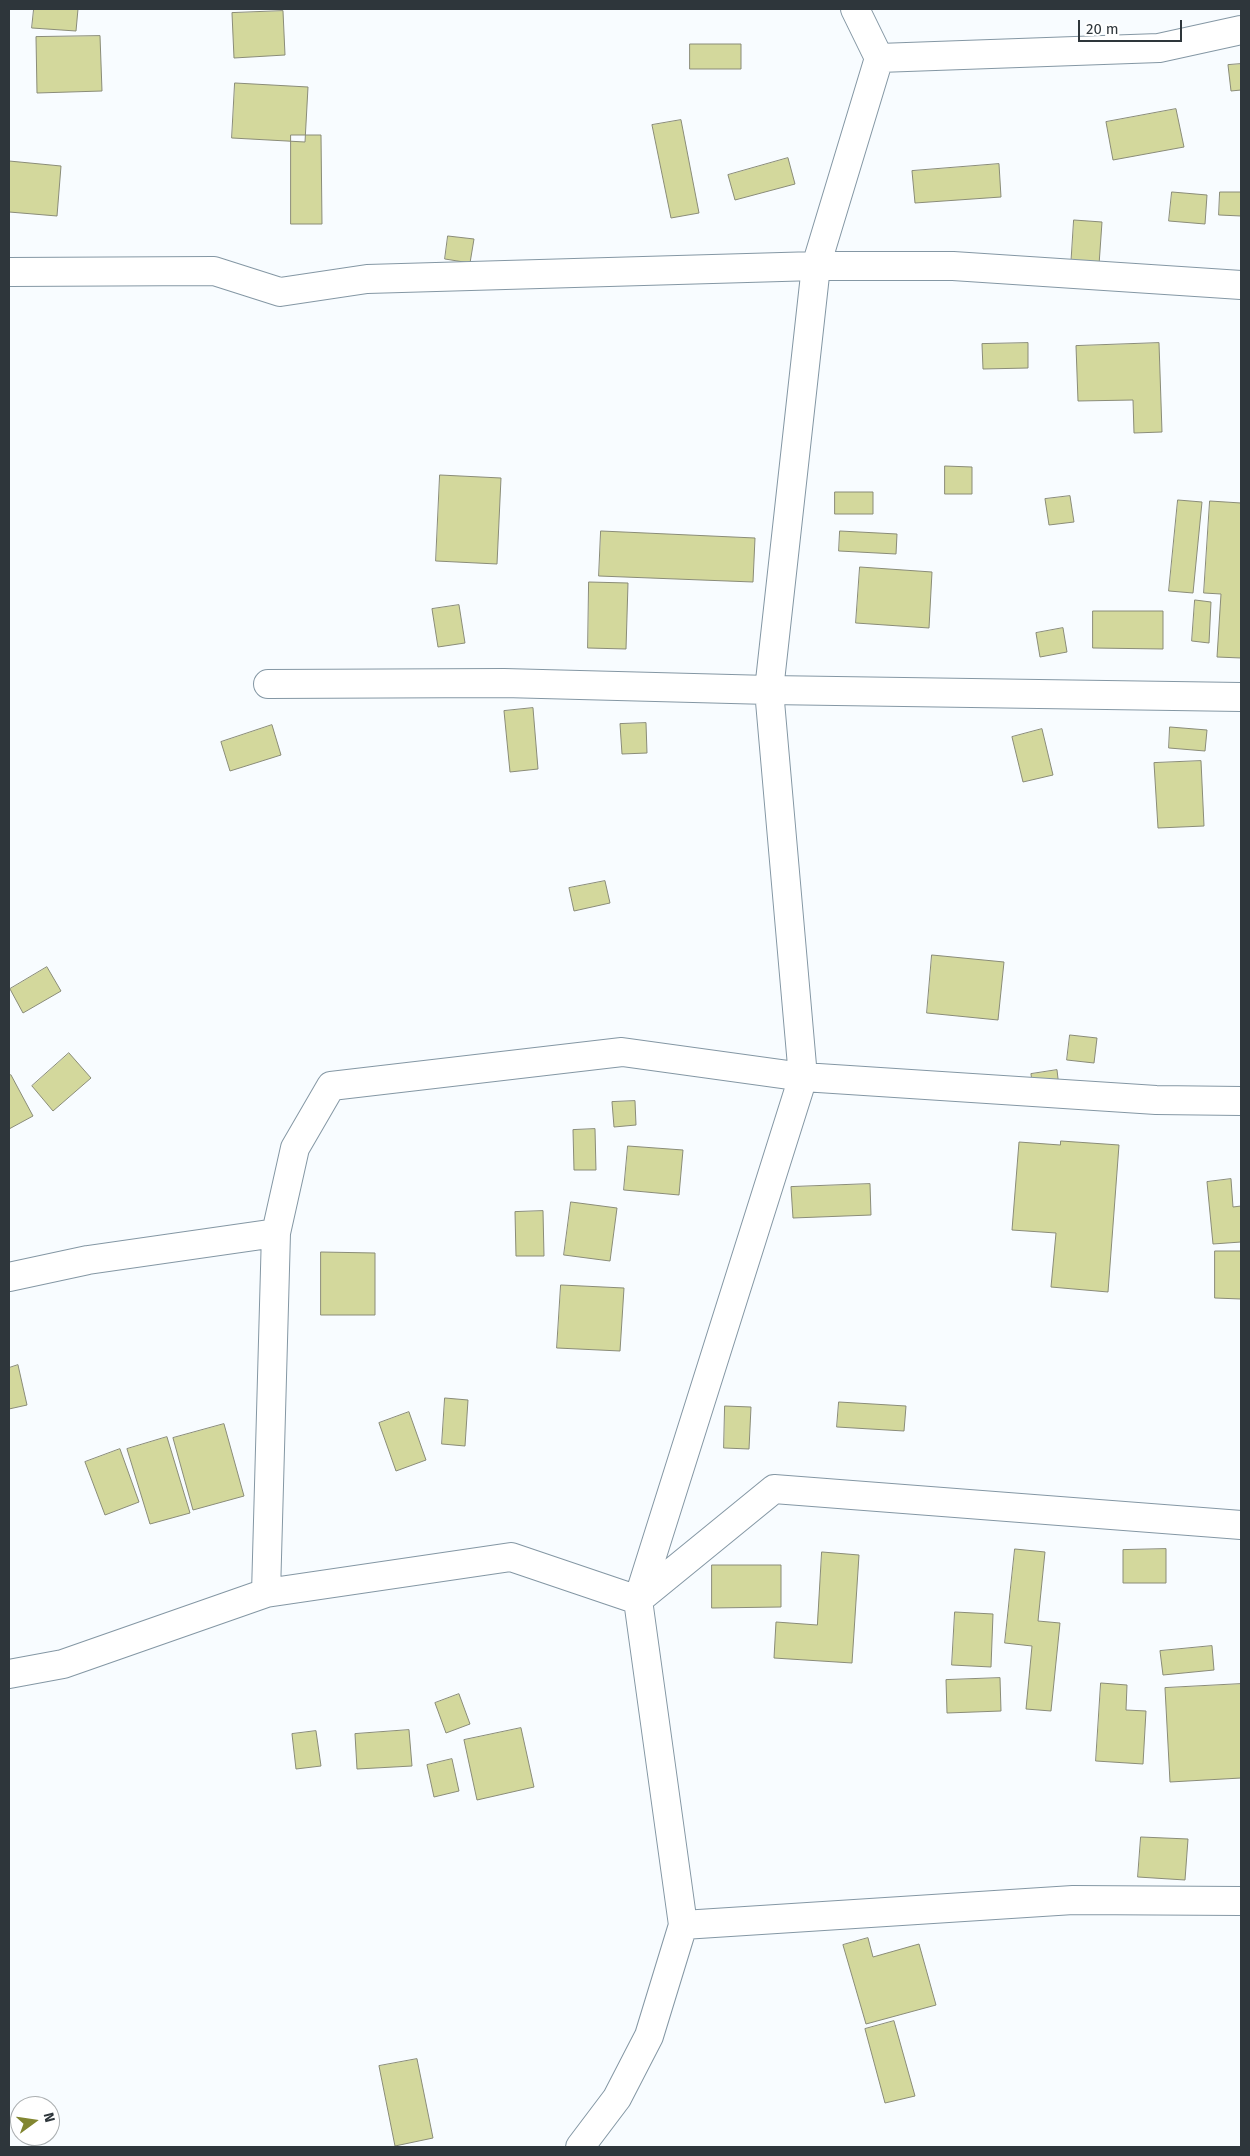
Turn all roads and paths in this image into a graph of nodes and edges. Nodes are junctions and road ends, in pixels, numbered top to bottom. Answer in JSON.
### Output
{"nodes":[{"id":1,"x":855,"y":9,"type":"edge"},
{"id":2,"x":1241,"y":30,"type":"edge"},
{"id":3,"x":880,"y":58,"type":"junction"},
{"id":4,"x":816,"y":266,"type":"junction"},
{"id":5,"x":9,"y":272,"type":"edge"},
{"id":6,"x":1241,"y":285,"type":"edge"},
{"id":7,"x":268,"y":684,"type":"dead end"},
{"id":8,"x":770,"y":690,"type":"junction"},
{"id":9,"x":1241,"y":696,"type":"edge"},
{"id":10,"x":803,"y":1077,"type":"junction"},
{"id":11,"x":1241,"y":1101,"type":"edge"},
{"id":12,"x":276,"y":1233,"type":"junction"},
{"id":13,"x":9,"y":1277,"type":"edge"},
{"id":14,"x":1241,"y":1525,"type":"edge"},
{"id":15,"x":266,"y":1594,"type":"junction"},
{"id":16,"x":638,"y":1600,"type":"junction"},
{"id":17,"x":9,"y":1674,"type":"edge"},
{"id":18,"x":1241,"y":1901,"type":"edge"},
{"id":19,"x":684,"y":1925,"type":"junction"},
{"id":20,"x":580,"y":2147,"type":"edge"}],
"edges":[{"from":1,"to":3,"type":"street"},
{"from":2,"to":3,"type":"street"},
{"from":3,"to":4,"type":"street"},
{"from":4,"to":5,"type":"street"},
{"from":4,"to":6,"type":"street"},
{"from":4,"to":8,"type":"street"},
{"from":7,"to":8,"type":"street"},
{"from":8,"to":9,"type":"street"},
{"from":8,"to":10,"type":"street"},
{"from":10,"to":11,"type":"street"},
{"from":10,"to":12,"type":"street"},
{"from":10,"to":16,"type":"street"},
{"from":12,"to":13,"type":"street"},
{"from":12,"to":15,"type":"street"},
{"from":14,"to":16,"type":"street"},
{"from":15,"to":16,"type":"street"},
{"from":15,"to":17,"type":"street"},
{"from":16,"to":19,"type":"street"},
{"from":18,"to":19,"type":"street"},
{"from":19,"to":20,"type":"street"}]}
